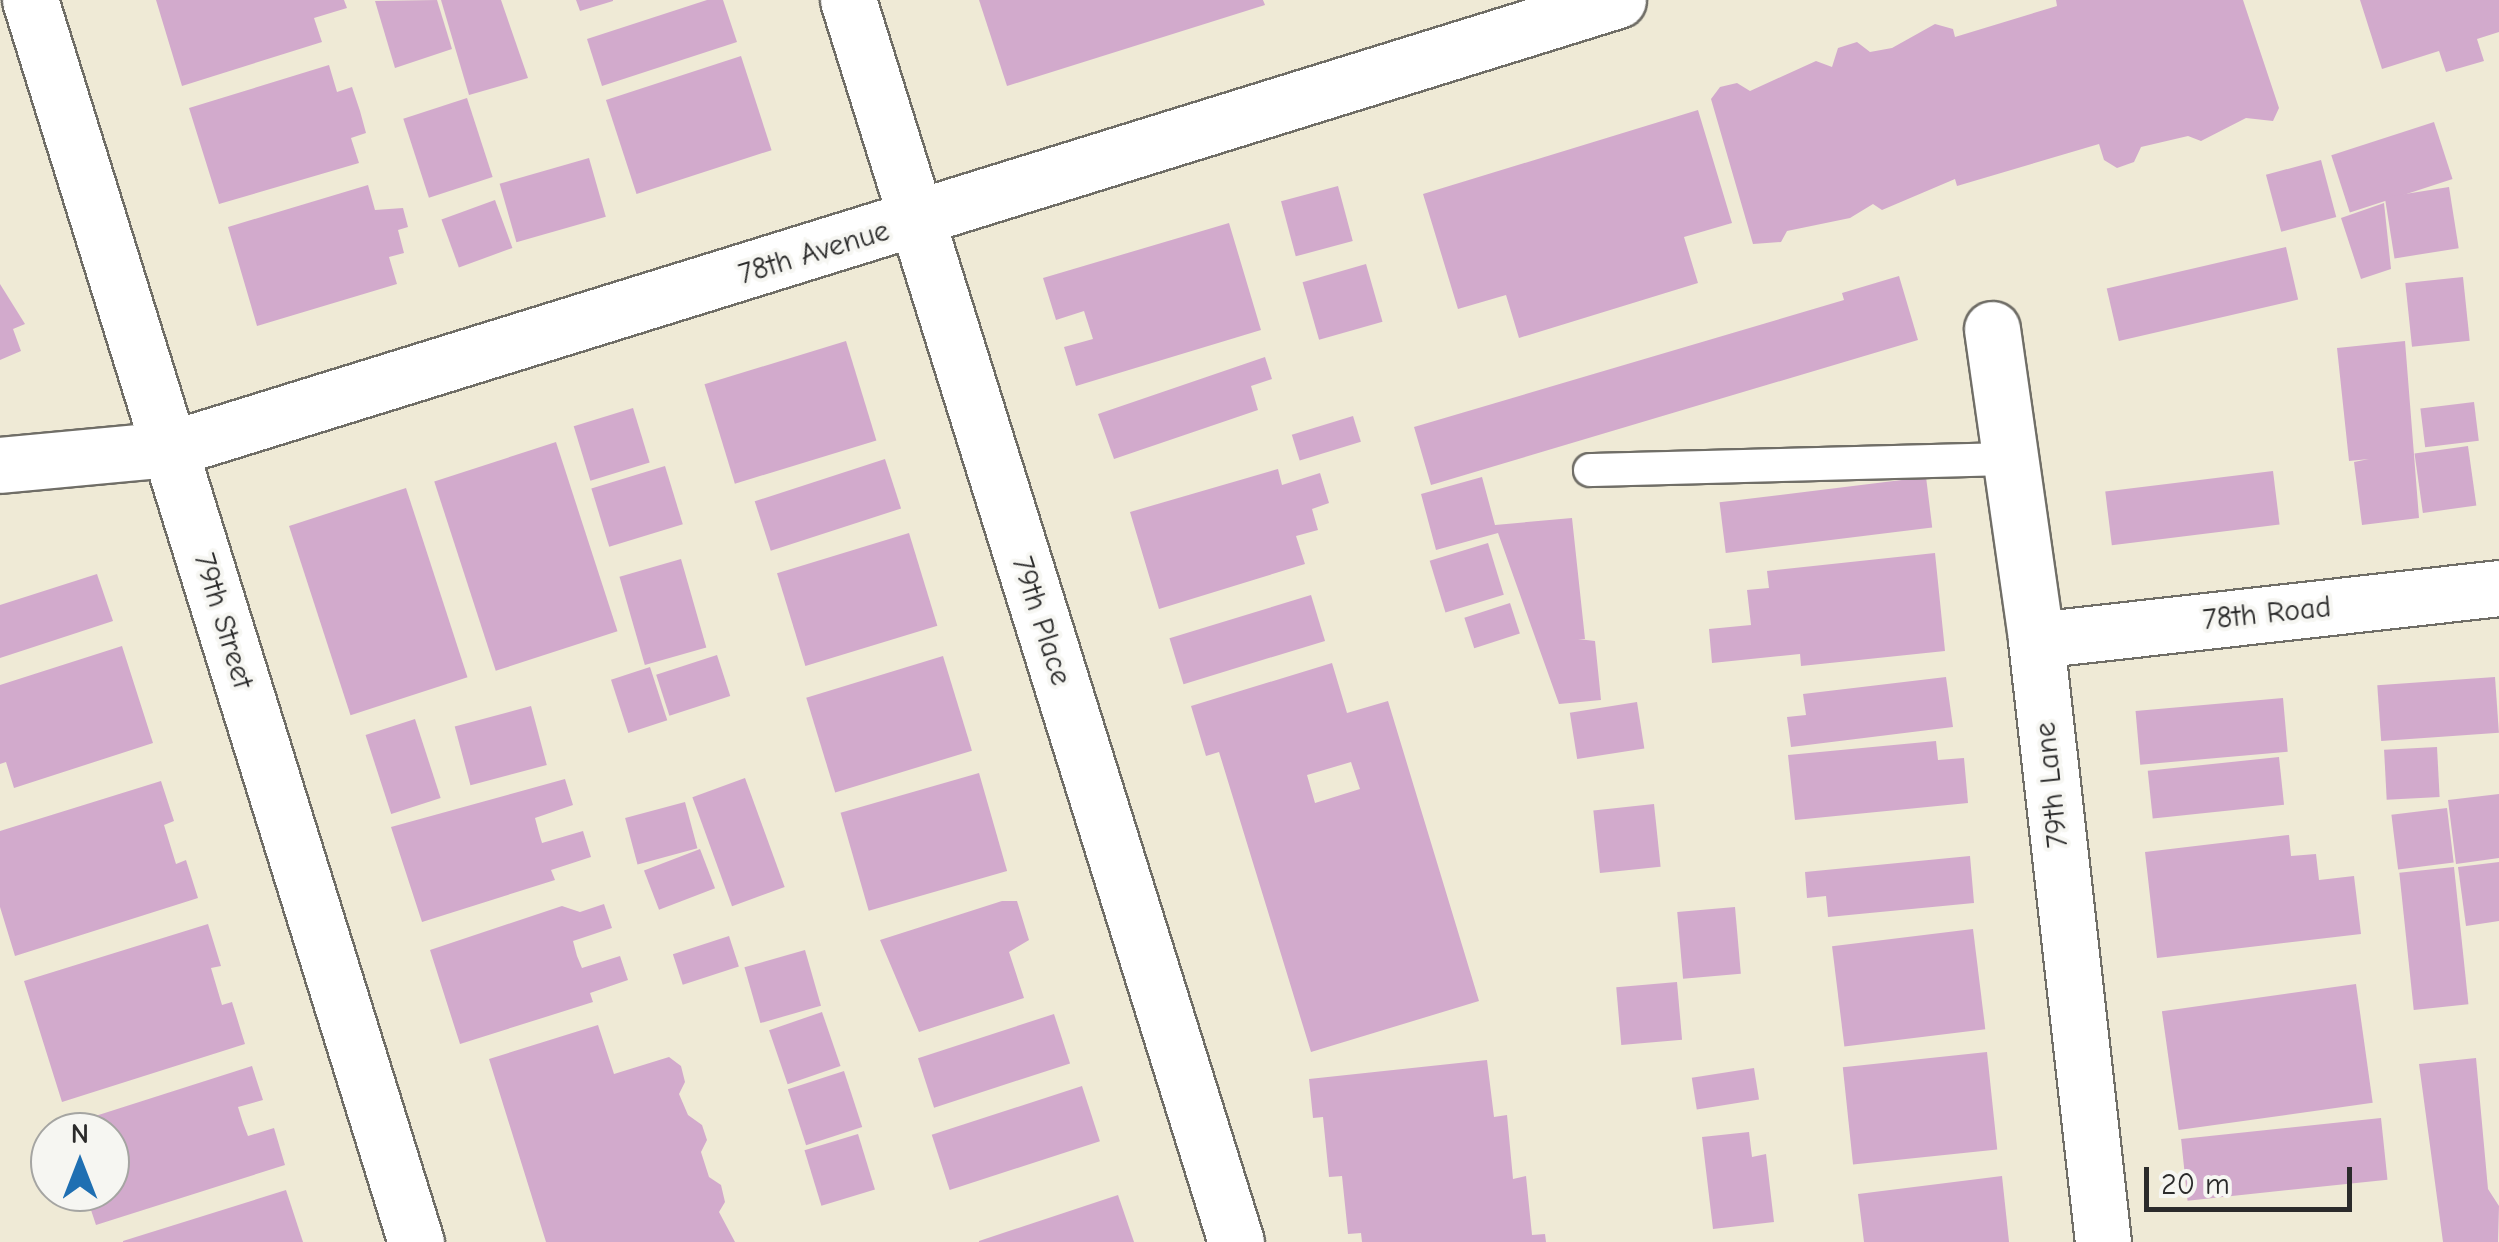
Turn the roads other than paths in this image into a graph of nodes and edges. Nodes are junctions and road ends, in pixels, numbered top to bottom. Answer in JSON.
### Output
{"nodes":[{"id":1,"x":30,"y":0,"type":"edge"},
{"id":2,"x":848,"y":0,"type":"edge"},
{"id":3,"x":1618,"y":0,"type":"edge"},
{"id":4,"x":915,"y":223,"type":"junction"},
{"id":5,"x":1992,"y":328,"type":"dead end"},
{"id":6,"x":170,"y":449,"type":"junction"},
{"id":7,"x":2010,"y":460,"type":"junction"},
{"id":8,"x":0,"y":465,"type":"edge"},
{"id":9,"x":1590,"y":470,"type":"dead end"},
{"id":10,"x":2499,"y":588,"type":"edge"},
{"id":11,"x":2036,"y":640,"type":"junction"},
{"id":12,"x":416,"y":1242,"type":"edge"},
{"id":13,"x":1236,"y":1242,"type":"edge"},
{"id":14,"x":2102,"y":1242,"type":"edge"}],
"edges":[{"from":1,"to":6,"type":"street","name":"79th Street"},
{"from":2,"to":4,"type":"street","name":"79th Place"},
{"from":3,"to":4,"type":"street","name":"78th Avenue"},
{"from":4,"to":6,"type":"street","name":"78th Avenue"},
{"from":4,"to":13,"type":"street","name":"79th Place"},
{"from":5,"to":7,"type":"street","name":"79th Lane"},
{"from":6,"to":8,"type":"street","name":"78th Avenue"},
{"from":6,"to":12,"type":"street","name":"79th Street"},
{"from":7,"to":9,"type":"lane"},
{"from":7,"to":11,"type":"street","name":"79th Lane"},
{"from":10,"to":11,"type":"street","name":"78th Road"},
{"from":11,"to":14,"type":"street","name":"79th Lane"}]}
